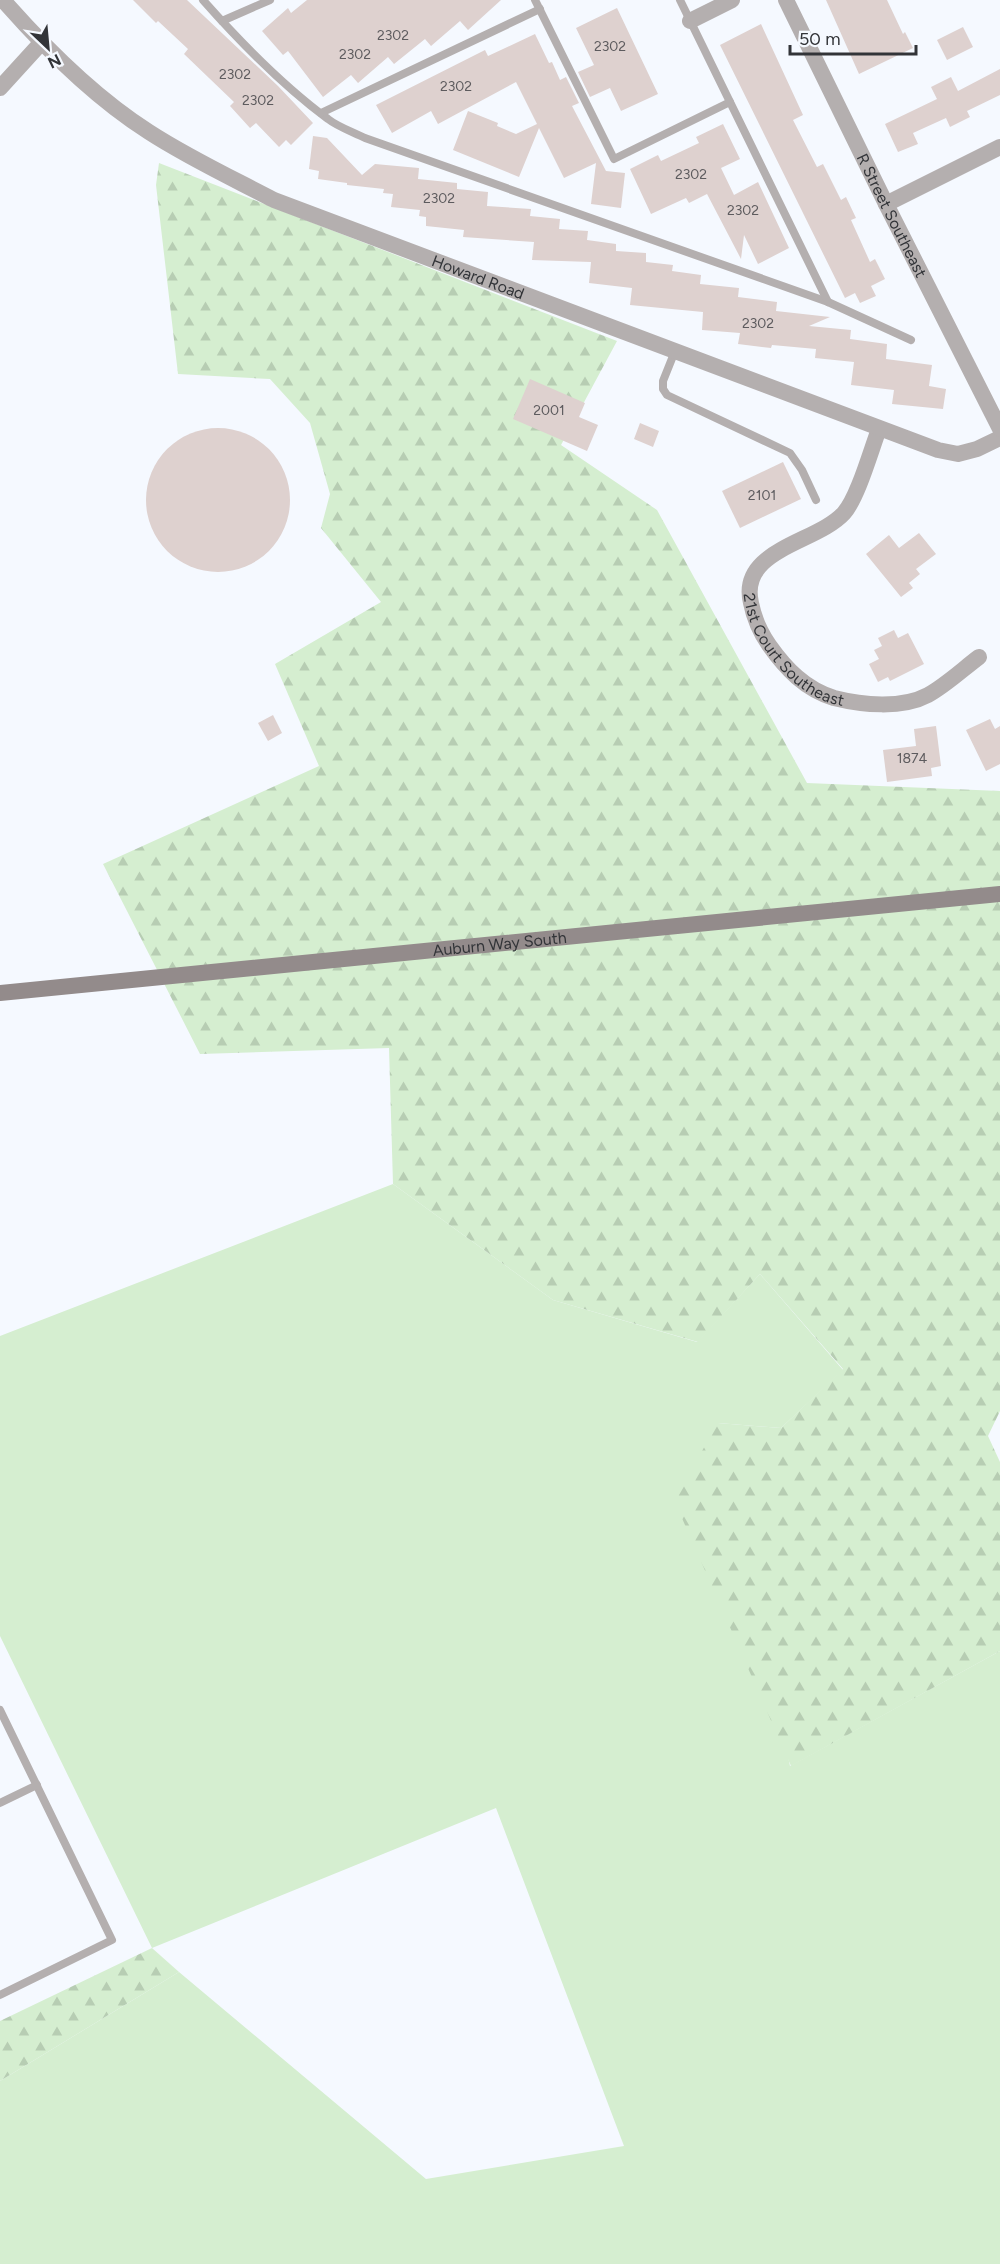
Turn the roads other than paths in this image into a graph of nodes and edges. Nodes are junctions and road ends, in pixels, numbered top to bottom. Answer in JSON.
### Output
{"nodes":[{"id":1,"x":3,"y":0,"type":"edge"},
{"id":2,"x":203,"y":0,"type":"edge"},
{"id":3,"x":270,"y":0,"type":"edge"},
{"id":4,"x":535,"y":0,"type":"edge"},
{"id":5,"x":680,"y":0,"type":"edge"},
{"id":6,"x":732,"y":0,"type":"edge"},
{"id":7,"x":786,"y":0,"type":"edge"},
{"id":8,"x":540,"y":9,"type":"junction"},
{"id":9,"x":222,"y":21,"type":"junction"},
{"id":10,"x":690,"y":21,"type":"junction"},
{"id":11,"x":41,"y":43,"type":"junction"},
{"id":12,"x":0,"y":88,"type":"edge"},
{"id":13,"x":730,"y":102,"type":"junction"},
{"id":14,"x":321,"y":113,"type":"junction"},
{"id":15,"x":1000,"y":147,"type":"edge"},
{"id":16,"x":886,"y":204,"type":"junction"},
{"id":17,"x":828,"y":302,"type":"junction"},
{"id":18,"x":911,"y":340,"type":"dead end"},
{"id":19,"x":675,"y":351,"type":"junction"},
{"id":20,"x":879,"y":429,"type":"junction"},
{"id":21,"x":1000,"y":429,"type":"edge"},
{"id":22,"x":1000,"y":438,"type":"edge"},
{"id":23,"x":816,"y":500,"type":"dead end"},
{"id":24,"x":980,"y":657,"type":"dead end"},
{"id":25,"x":1000,"y":894,"type":"edge"},
{"id":26,"x":0,"y":993,"type":"edge"},
{"id":27,"x":0,"y":1710,"type":"edge"},
{"id":28,"x":37,"y":1785,"type":"junction"},
{"id":29,"x":0,"y":1803,"type":"edge"},
{"id":30,"x":0,"y":1995,"type":"edge"}],
"edges":[{"from":1,"to":11,"type":"street","name":"Howard Road"},
{"from":2,"to":9,"type":"lane"},
{"from":3,"to":9,"type":"lane"},
{"from":4,"to":8,"type":"lane"},
{"from":5,"to":10,"type":"lane"},
{"from":6,"to":10,"type":"street"},
{"from":7,"to":16,"type":"street","name":"R Street Southeast"},
{"from":8,"to":13,"type":"lane"},
{"from":8,"to":14,"type":"lane"},
{"from":9,"to":14,"type":"lane"},
{"from":10,"to":13,"type":"lane"},
{"from":11,"to":12,"type":"street"},
{"from":11,"to":19,"type":"street","name":"Howard Road"},
{"from":13,"to":17,"type":"lane"},
{"from":14,"to":17,"type":"lane"},
{"from":15,"to":16,"type":"street"},
{"from":16,"to":21,"type":"street","name":"R Street Southeast"},
{"from":17,"to":18,"type":"lane"},
{"from":19,"to":20,"type":"street","name":"Howard Road"},
{"from":19,"to":23,"type":"lane"},
{"from":20,"to":22,"type":"street","name":"Howard Road"},
{"from":20,"to":24,"type":"street","name":"21st Court Southeast"},
{"from":25,"to":26,"type":"main road","name":"Auburn Way South"},
{"from":27,"to":28,"type":"lane"},
{"from":28,"to":29,"type":"lane"},
{"from":28,"to":30,"type":"lane"}]}
